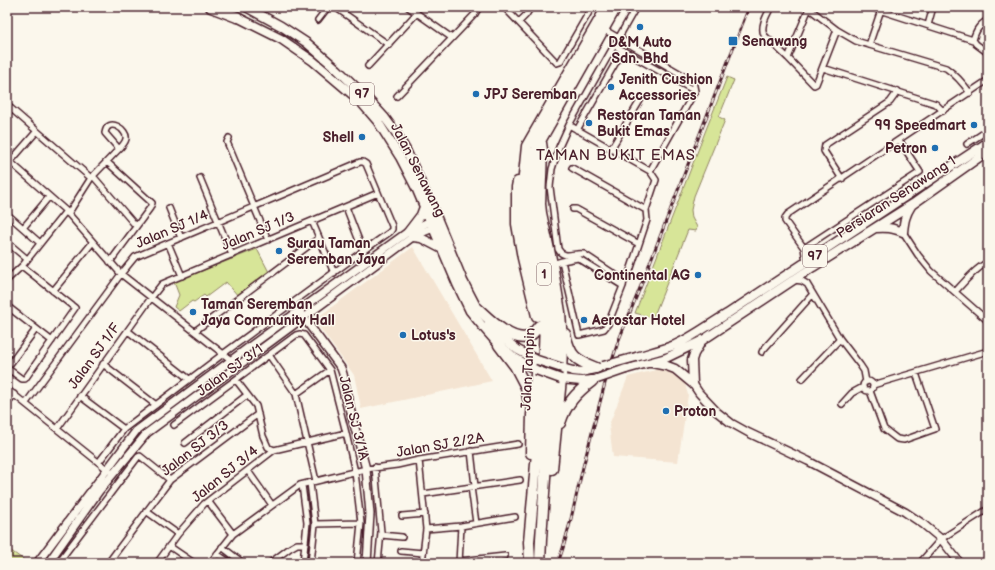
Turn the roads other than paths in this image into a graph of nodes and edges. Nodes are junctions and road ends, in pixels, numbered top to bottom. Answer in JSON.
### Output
{"nodes":[{"id":1,"x":211,"y":7,"type":"edge"},
{"id":2,"x":246,"y":7,"type":"edge"},
{"id":3,"x":328,"y":7,"type":"edge"},
{"id":4,"x":335,"y":7,"type":"edge"},
{"id":5,"x":408,"y":7,"type":"edge"},
{"id":6,"x":479,"y":7,"type":"edge"},
{"id":7,"x":504,"y":7,"type":"edge"},
{"id":8,"x":531,"y":7,"type":"edge"},
{"id":9,"x":592,"y":7,"type":"edge"},
{"id":10,"x":607,"y":7,"type":"edge"},
{"id":11,"x":616,"y":7,"type":"edge"},
{"id":12,"x":636,"y":7,"type":"edge"},
{"id":13,"x":771,"y":7,"type":"edge"},
{"id":14,"x":870,"y":7,"type":"edge"},
{"id":15,"x":933,"y":7,"type":"edge"},
{"id":16,"x":983,"y":7,"type":"edge"},
{"id":17,"x":808,"y":8,"type":"edge"},
{"id":18,"x":881,"y":10,"type":"junction"},
{"id":19,"x":890,"y":10,"type":"edge"},
{"id":20,"x":988,"y":10,"type":"edge"},
{"id":21,"x":417,"y":13,"type":"junction"},
{"id":22,"x":236,"y":17,"type":"joint"},
{"id":23,"x":318,"y":20,"type":"dead end"},
{"id":24,"x":988,"y":20,"type":"edge"},
{"id":25,"x":519,"y":22,"type":"junction"},
{"id":26,"x":928,"y":25,"type":"junction"},
{"id":27,"x":603,"y":29,"type":"junction"},
{"id":28,"x":837,"y":30,"type":"junction"},
{"id":29,"x":452,"y":38,"type":"junction"},
{"id":30,"x":619,"y":38,"type":"junction"},
{"id":31,"x":973,"y":40,"type":"junction"},
{"id":32,"x":388,"y":45,"type":"junction"},
{"id":33,"x":869,"y":45,"type":"junction"},
{"id":34,"x":615,"y":46,"type":"junction"},
{"id":35,"x":623,"y":50,"type":"junction"},
{"id":36,"x":988,"y":53,"type":"edge"},
{"id":37,"x":788,"y":58,"type":"junction"},
{"id":38,"x":368,"y":66,"type":"dead end"},
{"id":39,"x":823,"y":68,"type":"junction"},
{"id":40,"x":988,"y":80,"type":"edge"},
{"id":41,"x":695,"y":91,"type":"junction"},
{"id":42,"x":898,"y":91,"type":"junction"},
{"id":43,"x":970,"y":92,"type":"junction"},
{"id":44,"x":397,"y":96,"type":"dead end"},
{"id":45,"x":641,"y":100,"type":"dead end"},
{"id":46,"x":7,"y":105,"type":"edge"},
{"id":47,"x":943,"y":111,"type":"junction"},
{"id":48,"x":569,"y":125,"type":"junction"},
{"id":49,"x":578,"y":130,"type":"junction"},
{"id":50,"x":988,"y":130,"type":"edge"},
{"id":51,"x":37,"y":131,"type":"junction"},
{"id":52,"x":229,"y":138,"type":"dead end"},
{"id":53,"x":899,"y":140,"type":"junction"},
{"id":54,"x":540,"y":141,"type":"junction"},
{"id":55,"x":988,"y":142,"type":"edge"},
{"id":56,"x":967,"y":144,"type":"dead end"},
{"id":57,"x":527,"y":146,"type":"junction"},
{"id":58,"x":119,"y":149,"type":"junction"},
{"id":59,"x":611,"y":149,"type":"junction"},
{"id":60,"x":988,"y":151,"type":"edge"},
{"id":61,"x":9,"y":160,"type":"edge"},
{"id":62,"x":107,"y":162,"type":"junction"},
{"id":63,"x":572,"y":168,"type":"dead end"},
{"id":64,"x":650,"y":171,"type":"junction"},
{"id":65,"x":92,"y":177,"type":"junction"},
{"id":66,"x":200,"y":178,"type":"dead end"},
{"id":67,"x":842,"y":179,"type":"junction"},
{"id":68,"x":378,"y":193,"type":"junction"},
{"id":69,"x":49,"y":197,"type":"junction"},
{"id":70,"x":913,"y":204,"type":"junction"},
{"id":71,"x":254,"y":207,"type":"junction"},
{"id":72,"x":346,"y":207,"type":"junction"},
{"id":73,"x":424,"y":207,"type":"junction"},
{"id":74,"x":169,"y":208,"type":"dead end"},
{"id":75,"x":573,"y":209,"type":"dead end"},
{"id":76,"x":646,"y":210,"type":"junction"},
{"id":77,"x":67,"y":213,"type":"junction"},
{"id":78,"x":7,"y":214,"type":"edge"},
{"id":79,"x":312,"y":221,"type":"junction"},
{"id":80,"x":218,"y":222,"type":"junction"},
{"id":81,"x":435,"y":223,"type":"junction"},
{"id":82,"x":136,"y":226,"type":"junction"},
{"id":83,"x":23,"y":228,"type":"junction"},
{"id":84,"x":874,"y":228,"type":"junction"},
{"id":85,"x":903,"y":232,"type":"junction"},
{"id":86,"x":410,"y":235,"type":"junction"},
{"id":87,"x":181,"y":238,"type":"junction"},
{"id":88,"x":319,"y":238,"type":"junction"},
{"id":89,"x":268,"y":240,"type":"junction"},
{"id":90,"x":7,"y":242,"type":"edge"},
{"id":91,"x":93,"y":242,"type":"junction"},
{"id":92,"x":40,"y":243,"type":"junction"},
{"id":93,"x":168,"y":243,"type":"junction"},
{"id":94,"x":639,"y":244,"type":"junction"},
{"id":95,"x":804,"y":248,"type":"junction"},
{"id":96,"x":442,"y":249,"type":"junction"},
{"id":97,"x":363,"y":251,"type":"junction"},
{"id":98,"x":232,"y":255,"type":"junction"},
{"id":99,"x":27,"y":259,"type":"junction"},
{"id":100,"x":110,"y":262,"type":"junction"},
{"id":101,"x":557,"y":262,"type":"junction"},
{"id":102,"x":988,"y":262,"type":"edge"},
{"id":103,"x":809,"y":264,"type":"junction"},
{"id":104,"x":22,"y":266,"type":"junction"},
{"id":105,"x":334,"y":273,"type":"junction"},
{"id":106,"x":121,"y":274,"type":"junction"},
{"id":107,"x":182,"y":276,"type":"junction"},
{"id":108,"x":625,"y":277,"type":"junction"},
{"id":109,"x":7,"y":280,"type":"edge"},
{"id":110,"x":792,"y":280,"type":"junction"},
{"id":111,"x":807,"y":284,"type":"junction"},
{"id":112,"x":623,"y":286,"type":"junction"},
{"id":113,"x":53,"y":291,"type":"junction"},
{"id":114,"x":955,"y":292,"type":"junction"},
{"id":115,"x":813,"y":294,"type":"junction"},
{"id":116,"x":151,"y":298,"type":"junction"},
{"id":117,"x":7,"y":306,"type":"edge"},
{"id":118,"x":477,"y":308,"type":"junction"},
{"id":119,"x":299,"y":310,"type":"junction"},
{"id":120,"x":560,"y":312,"type":"junction"},
{"id":121,"x":304,"y":317,"type":"junction"},
{"id":122,"x":988,"y":321,"type":"edge"},
{"id":123,"x":539,"y":326,"type":"junction"},
{"id":124,"x":36,"y":329,"type":"junction"},
{"id":125,"x":128,"y":331,"type":"junction"},
{"id":126,"x":195,"y":332,"type":"junction"},
{"id":127,"x":300,"y":334,"type":"joint"},
{"id":128,"x":840,"y":339,"type":"junction"},
{"id":129,"x":703,"y":340,"type":"junction"},
{"id":130,"x":52,"y":341,"type":"junction"},
{"id":131,"x":500,"y":344,"type":"junction"},
{"id":132,"x":988,"y":351,"type":"edge"},
{"id":133,"x":762,"y":352,"type":"dead end"},
{"id":134,"x":223,"y":354,"type":"junction"},
{"id":135,"x":269,"y":355,"type":"junction"},
{"id":136,"x":231,"y":360,"type":"junction"},
{"id":137,"x":537,"y":360,"type":"junction"},
{"id":138,"x":242,"y":363,"type":"junction"},
{"id":139,"x":650,"y":363,"type":"junction"},
{"id":140,"x":103,"y":364,"type":"junction"},
{"id":141,"x":599,"y":367,"type":"junction"},
{"id":142,"x":7,"y":368,"type":"edge"},
{"id":143,"x":330,"y":370,"type":"junction"},
{"id":144,"x":536,"y":370,"type":"junction"},
{"id":145,"x":561,"y":373,"type":"junction"},
{"id":146,"x":916,"y":373,"type":"junction"},
{"id":147,"x":189,"y":379,"type":"junction"},
{"id":148,"x":802,"y":379,"type":"dead end"},
{"id":149,"x":236,"y":380,"type":"junction"},
{"id":150,"x":594,"y":380,"type":"junction"},
{"id":151,"x":866,"y":382,"type":"junction"},
{"id":152,"x":693,"y":384,"type":"junction"},
{"id":153,"x":873,"y":385,"type":"junction"},
{"id":154,"x":863,"y":387,"type":"junction"},
{"id":155,"x":7,"y":389,"type":"edge"},
{"id":156,"x":870,"y":391,"type":"junction"},
{"id":157,"x":14,"y":394,"type":"junction"},
{"id":158,"x":296,"y":394,"type":"junction"},
{"id":159,"x":247,"y":395,"type":"junction"},
{"id":160,"x":80,"y":396,"type":"junction"},
{"id":161,"x":26,"y":403,"type":"junction"},
{"id":162,"x":7,"y":404,"type":"edge"},
{"id":163,"x":842,"y":404,"type":"dead end"},
{"id":164,"x":156,"y":405,"type":"junction"},
{"id":165,"x":258,"y":414,"type":"junction"},
{"id":166,"x":532,"y":415,"type":"junction"},
{"id":167,"x":174,"y":425,"type":"dead end"},
{"id":168,"x":56,"y":428,"type":"junction"},
{"id":169,"x":124,"y":429,"type":"junction"},
{"id":170,"x":346,"y":433,"type":"junction"},
{"id":171,"x":555,"y":436,"type":"junction"},
{"id":172,"x":306,"y":442,"type":"junction"},
{"id":173,"x":186,"y":443,"type":"dead end"},
{"id":174,"x":518,"y":444,"type":"dead end"},
{"id":175,"x":274,"y":450,"type":"junction"},
{"id":176,"x":471,"y":451,"type":"junction"},
{"id":177,"x":419,"y":460,"type":"junction"},
{"id":178,"x":99,"y":462,"type":"junction"},
{"id":179,"x":375,"y":467,"type":"junction"},
{"id":180,"x":366,"y":469,"type":"junction"},
{"id":181,"x":111,"y":471,"type":"junction"},
{"id":182,"x":248,"y":471,"type":"junction"},
{"id":183,"x":355,"y":472,"type":"junction"},
{"id":184,"x":170,"y":480,"type":"junction"},
{"id":185,"x":520,"y":480,"type":"dead end"},
{"id":186,"x":316,"y":481,"type":"junction"},
{"id":187,"x":310,"y":483,"type":"junction"},
{"id":188,"x":302,"y":485,"type":"junction"},
{"id":189,"x":473,"y":487,"type":"junction"},
{"id":190,"x":422,"y":494,"type":"junction"},
{"id":191,"x":208,"y":501,"type":"junction"},
{"id":192,"x":272,"y":505,"type":"junction"},
{"id":193,"x":988,"y":509,"type":"edge"},
{"id":194,"x":146,"y":511,"type":"junction"},
{"id":195,"x":425,"y":514,"type":"junction"},
{"id":196,"x":402,"y":516,"type":"dead end"},
{"id":197,"x":515,"y":517,"type":"dead end"},
{"id":198,"x":361,"y":523,"type":"junction"},
{"id":199,"x":476,"y":523,"type":"junction"},
{"id":200,"x":315,"y":524,"type":"junction"},
{"id":201,"x":461,"y":526,"type":"junction"},
{"id":202,"x":426,"y":529,"type":"junction"},
{"id":203,"x":178,"y":534,"type":"junction"},
{"id":204,"x":233,"y":534,"type":"junction"},
{"id":205,"x":381,"y":535,"type":"junction"},
{"id":206,"x":402,"y":537,"type":"dead end"},
{"id":207,"x":941,"y":539,"type":"junction"},
{"id":208,"x":529,"y":542,"type":"junction"},
{"id":209,"x":305,"y":544,"type":"junction"},
{"id":210,"x":169,"y":546,"type":"junction"},
{"id":211,"x":222,"y":547,"type":"junction"},
{"id":212,"x":401,"y":552,"type":"dead end"},
{"id":213,"x":423,"y":553,"type":"junction"},
{"id":214,"x":217,"y":554,"type":"junction"},
{"id":215,"x":505,"y":556,"type":"dead end"},
{"id":216,"x":459,"y":562,"type":"edge"},
{"id":217,"x":37,"y":563,"type":"edge"},
{"id":218,"x":48,"y":563,"type":"edge"},
{"id":219,"x":58,"y":563,"type":"edge"},
{"id":220,"x":108,"y":563,"type":"edge"},
{"id":221,"x":157,"y":563,"type":"edge"},
{"id":222,"x":194,"y":563,"type":"edge"},
{"id":223,"x":210,"y":563,"type":"edge"},
{"id":224,"x":230,"y":563,"type":"edge"},
{"id":225,"x":242,"y":563,"type":"edge"},
{"id":226,"x":270,"y":563,"type":"edge"},
{"id":227,"x":303,"y":563,"type":"edge"},
{"id":228,"x":311,"y":563,"type":"edge"},
{"id":229,"x":357,"y":563,"type":"edge"},
{"id":230,"x":367,"y":563,"type":"edge"},
{"id":231,"x":378,"y":563,"type":"edge"},
{"id":232,"x":422,"y":563,"type":"edge"},
{"id":233,"x":530,"y":563,"type":"edge"},
{"id":234,"x":540,"y":563,"type":"edge"},
{"id":235,"x":920,"y":563,"type":"edge"},
{"id":236,"x":960,"y":563,"type":"edge"}],
"edges":[{"from":1,"to":22,"type":"highway"},
{"from":2,"to":81,"type":"main road","name":"Jalan Senawang","number":"97"},
{"from":3,"to":23,"type":"street"},
{"from":4,"to":32,"type":"street"},
{"from":5,"to":21,"type":"street"},
{"from":6,"to":29,"type":"street"},
{"from":7,"to":25,"type":"street"},
{"from":8,"to":25,"type":"street"},
{"from":9,"to":25,"type":"street"},
{"from":10,"to":57,"type":"highway","name":"Jalan Tampin","number":"1"},
{"from":11,"to":27,"type":"highway","name":"Jalan Tampin","number":"1"},
{"from":12,"to":30,"type":"street"},
{"from":13,"to":37,"type":"street"},
{"from":14,"to":18,"type":"street"},
{"from":15,"to":26,"type":"street"},
{"from":16,"to":20,"type":"street"},
{"from":17,"to":28,"type":"street"},
{"from":17,"to":37,"type":"street"},
{"from":18,"to":19,"type":"street"},
{"from":18,"to":33,"type":"street"},
{"from":19,"to":26,"type":"street"},
{"from":21,"to":29,"type":"street"},
{"from":21,"to":32,"type":"street"},
{"from":22,"to":73,"type":"main road","name":"Jalan Senawang","number":"97"},
{"from":24,"to":31,"type":"street"},
{"from":26,"to":31,"type":"street"},
{"from":27,"to":30,"type":"street"},
{"from":27,"to":54,"type":"highway","name":"Jalan Tampin","number":"1"},
{"from":28,"to":33,"type":"street"},
{"from":28,"to":39,"type":"street"},
{"from":29,"to":44,"type":"street"},
{"from":30,"to":34,"type":"street"},
{"from":30,"to":41,"type":"street"},
{"from":31,"to":36,"type":"street"},
{"from":32,"to":38,"type":"street"},
{"from":33,"to":43,"type":"street"},
{"from":34,"to":35,"type":"street"},
{"from":34,"to":48,"type":"street"},
{"from":35,"to":41,"type":"street"},
{"from":35,"to":49,"type":"street"},
{"from":37,"to":39,"type":"street"},
{"from":39,"to":42,"type":"street"},
{"from":40,"to":43,"type":"street"},
{"from":41,"to":64,"type":"street"},
{"from":42,"to":47,"type":"street"},
{"from":42,"to":67,"type":"street"},
{"from":43,"to":47,"type":"street"},
{"from":45,"to":59,"type":"street"},
{"from":46,"to":51,"type":"street"},
{"from":47,"to":53,"type":"street"},
{"from":48,"to":49,"type":"street"},
{"from":48,"to":108,"type":"street"},
{"from":49,"to":59,"type":"street"},
{"from":50,"to":56,"type":"street"},
{"from":51,"to":61,"type":"street"},
{"from":51,"to":65,"type":"street"},
{"from":52,"to":71,"type":"street"},
{"from":53,"to":67,"type":"street"},
{"from":53,"to":95,"type":"street"},
{"from":54,"to":101,"type":"highway"},
{"from":54,"to":234,"type":"highway","name":"Jalan Tampin","number":"1"},
{"from":55,"to":103,"type":"main road","name":"Persiaran Senawang 1","number":"97"},
{"from":57,"to":123,"type":"highway"},
{"from":57,"to":208,"type":"highway","name":"Jalan Tampin","number":"1"},
{"from":58,"to":58,"type":"street"},
{"from":58,"to":62,"type":"street"},
{"from":59,"to":64,"type":"street"},
{"from":60,"to":70,"type":"main road","name":"Persiaran Senawang 1","number":"97"},
{"from":61,"to":69,"type":"street"},
{"from":62,"to":65,"type":"street"},
{"from":62,"to":82,"type":"street"},
{"from":63,"to":76,"type":"street"},
{"from":64,"to":76,"type":"street"},
{"from":65,"to":77,"type":"street"},
{"from":65,"to":82,"type":"street"},
{"from":66,"to":80,"type":"street"},
{"from":67,"to":95,"type":"street"},
{"from":68,"to":71,"type":"street","name":"Jalan SJ 1/4"},
{"from":68,"to":72,"type":"street","name":"Jalan SJ 1/3"},
{"from":68,"to":97,"type":"street"},
{"from":69,"to":77,"type":"street"},
{"from":69,"to":83,"type":"street"},
{"from":70,"to":84,"type":"main road","name":"Persiaran Senawang 1","number":"97"},
{"from":70,"to":85,"type":"main road"},
{"from":71,"to":80,"type":"street","name":"Jalan SJ 1/4"},
{"from":71,"to":89,"type":"street"},
{"from":72,"to":79,"type":"street","name":"Jalan SJ 1/3"},
{"from":72,"to":97,"type":"street"},
{"from":73,"to":81,"type":"main road","name":"Jalan Senawang","number":"97"},
{"from":73,"to":86,"type":"main road"},
{"from":74,"to":87,"type":"street"},
{"from":75,"to":94,"type":"street"},
{"from":76,"to":94,"type":"street"},
{"from":77,"to":91,"type":"street"},
{"from":77,"to":92,"type":"street"},
{"from":78,"to":83,"type":"street"},
{"from":79,"to":88,"type":"street"},
{"from":79,"to":89,"type":"street","name":"Jalan SJ 1/3"},
{"from":80,"to":87,"type":"street","name":"Jalan SJ 1/4"},
{"from":80,"to":98,"type":"street"},
{"from":81,"to":86,"type":"street"},
{"from":81,"to":96,"type":"main road","name":"Jalan Senawang","number":"97"},
{"from":81,"to":118,"type":"main road","name":"Jalan Senawang","number":"97"},
{"from":82,"to":100,"type":"street"},
{"from":83,"to":92,"type":"street"},
{"from":84,"to":85,"type":"main road"},
{"from":84,"to":103,"type":"main road","name":"Persiaran Senawang 1","number":"97"},
{"from":85,"to":114,"type":"street"},
{"from":86,"to":96,"type":"main road"},
{"from":86,"to":119,"type":"street"},
{"from":86,"to":121,"type":"street"},
{"from":87,"to":93,"type":"street","name":"Jalan SJ 1/4"},
{"from":88,"to":105,"type":"street"},
{"from":88,"to":126,"type":"street"},
{"from":89,"to":98,"type":"street","name":"Jalan SJ 1/3"},
{"from":90,"to":99,"type":"street"},
{"from":91,"to":100,"type":"street"},
{"from":91,"to":113,"type":"street"},
{"from":92,"to":99,"type":"street"},
{"from":93,"to":106,"type":"street","name":"Jalan SJ 1/4"},
{"from":93,"to":107,"type":"street"},
{"from":94,"to":108,"type":"street"},
{"from":95,"to":103,"type":"street"},
{"from":96,"to":131,"type":"main road","name":"Jalan Senawang","number":"97"},
{"from":97,"to":105,"type":"street"},
{"from":98,"to":107,"type":"street","name":"Jalan SJ 1/3"},
{"from":99,"to":104,"type":"street"},
{"from":100,"to":106,"type":"street"},
{"from":101,"to":112,"type":"street"},
{"from":101,"to":112,"type":"street"},
{"from":101,"to":120,"type":"highway"},
{"from":102,"to":114,"type":"street"},
{"from":103,"to":110,"type":"main road","name":"Persiaran Senawang 1","number":"97"},
{"from":103,"to":111,"type":"street"},
{"from":103,"to":141,"type":"main road","name":"Persiaran Senawang 1","number":"97","bridge":true},
{"from":104,"to":109,"type":"street"},
{"from":104,"to":113,"type":"street"},
{"from":105,"to":134,"type":"street"},
{"from":106,"to":116,"type":"street"},
{"from":106,"to":161,"type":"street","name":"Jalan SJ 1/4"},
{"from":107,"to":116,"type":"street","name":"Jalan SJ 1/3"},
{"from":108,"to":112,"type":"street"},
{"from":110,"to":111,"type":"street"},
{"from":110,"to":129,"type":"main road","name":"Persiaran Senawang 1","number":"97"},
{"from":111,"to":115,"type":"street"},
{"from":113,"to":130,"type":"street"},
{"from":114,"to":122,"type":"street"},
{"from":115,"to":128,"type":"street"},
{"from":115,"to":133,"type":"street"},
{"from":116,"to":125,"type":"street","name":"Jalan SJ 1/F"},
{"from":116,"to":126,"type":"street"},
{"from":117,"to":124,"type":"street"},
{"from":118,"to":123,"type":"highway"},
{"from":118,"to":137,"type":"main road","name":"Jalan Senawang","number":"97"},
{"from":119,"to":121,"type":"street"},
{"from":119,"to":136,"type":"street"},
{"from":120,"to":141,"type":"highway"},
{"from":120,"to":145,"type":"highway"},
{"from":121,"to":138,"type":"street"},
{"from":121,"to":180,"type":"street"},
{"from":123,"to":137,"type":"highway"},
{"from":124,"to":130,"type":"street"},
{"from":124,"to":142,"type":"street"},
{"from":125,"to":140,"type":"street","name":"Jalan SJ 1/F"},
{"from":125,"to":147,"type":"street"},
{"from":126,"to":134,"type":"street"},
{"from":127,"to":135,"type":"street","name":"Jalan SJ 3/1"},
{"from":127,"to":143,"type":"street","name":"Jalan SJ 3/1A"},
{"from":128,"to":148,"type":"street"},
{"from":128,"to":151,"type":"street"},
{"from":129,"to":139,"type":"main road","name":"Persiaran Senawang 1","number":"97"},
{"from":129,"to":152,"type":"main road"},
{"from":130,"to":142,"type":"street"},
{"from":131,"to":144,"type":"main road","name":"Jalan Senawang","number":"97"},
{"from":131,"to":166,"type":"highway"},
{"from":132,"to":146,"type":"street"},
{"from":134,"to":136,"type":"street"},
{"from":134,"to":147,"type":"street"},
{"from":135,"to":149,"type":"street","name":"Jalan SJ 3/1"},
{"from":135,"to":158,"type":"street"},
{"from":136,"to":138,"type":"street"},
{"from":136,"to":181,"type":"street"},
{"from":137,"to":144,"type":"highway"},
{"from":137,"to":145,"type":"main road","number":"97","bridge":true},
{"from":138,"to":181,"type":"street"},
{"from":139,"to":150,"type":"main road","name":"Persiaran Senawang 1","number":"97","bridge":true},
{"from":139,"to":152,"type":"main road"},
{"from":140,"to":160,"type":"street","name":"Jalan SJ 1/F"},
{"from":140,"to":164,"type":"street"},
{"from":141,"to":145,"type":"main road","name":"Persiaran Senawang 1","number":"97"},
{"from":143,"to":158,"type":"street"},
{"from":143,"to":170,"type":"street","name":"Jalan SJ 3/1A"},
{"from":144,"to":145,"type":"main road","number":"97","bridge":true},
{"from":144,"to":166,"type":"highway"},
{"from":145,"to":150,"type":"main road","name":"Persiaran Senawang 1","number":"97"},
{"from":145,"to":171,"type":"highway"},
{"from":146,"to":153,"type":"street"},
{"from":146,"to":156,"type":"street"},
{"from":147,"to":164,"type":"street"},
{"from":149,"to":159,"type":"street"},
{"from":149,"to":167,"type":"street","name":"Jalan SJ 3/1"},
{"from":150,"to":171,"type":"highway"},
{"from":151,"to":153,"type":"street"},
{"from":151,"to":154,"type":"street"},
{"from":152,"to":207,"type":"street"},
{"from":153,"to":156,"type":"street"},
{"from":154,"to":156,"type":"street"},
{"from":154,"to":163,"type":"street"},
{"from":155,"to":157,"type":"street"},
{"from":157,"to":161,"type":"street"},
{"from":157,"to":162,"type":"street"},
{"from":158,"to":172,"type":"street"},
{"from":159,"to":165,"type":"street"},
{"from":159,"to":173,"type":"street"},
{"from":160,"to":168,"type":"street","name":"Jalan SJ 1/F"},
{"from":160,"to":169,"type":"street"},
{"from":161,"to":168,"type":"street"},
{"from":164,"to":169,"type":"street"},
{"from":165,"to":175,"type":"street"},
{"from":165,"to":184,"type":"street","name":"Jalan SJ 3/3"},
{"from":166,"to":208,"type":"highway"},
{"from":168,"to":178,"type":"street"},
{"from":169,"to":178,"type":"street"},
{"from":170,"to":172,"type":"street","name":"Jalan SJ 3/4"},
{"from":170,"to":183,"type":"street","name":"Jalan SJ 3/1A"},
{"from":171,"to":234,"type":"highway"},
{"from":172,"to":175,"type":"street","name":"Jalan SJ 3/4"},
{"from":172,"to":186,"type":"street"},
{"from":174,"to":176,"type":"street","name":"Jalan SJ 2/2A"},
{"from":175,"to":182,"type":"street","name":"Jalan SJ 3/4"},
{"from":176,"to":177,"type":"street","name":"Jalan SJ 2/2A"},
{"from":176,"to":189,"type":"street"},
{"from":177,"to":179,"type":"street","name":"Jalan SJ 2/2A"},
{"from":177,"to":190,"type":"street"},
{"from":178,"to":181,"type":"street"},
{"from":179,"to":180,"type":"street","name":"Jalan SJ 2/2A"},
{"from":179,"to":205,"type":"street"},
{"from":180,"to":183,"type":"street","name":"Jalan SJ 2/2A"},
{"from":180,"to":230,"type":"street"},
{"from":181,"to":217,"type":"street"},
{"from":181,"to":218,"type":"street"},
{"from":182,"to":191,"type":"street","name":"Jalan SJ 3/4"},
{"from":182,"to":192,"type":"street"},
{"from":183,"to":186,"type":"street","name":"Jalan SJ 2/2A"},
{"from":183,"to":198,"type":"street","name":"Jalan SJ 3/1A"},
{"from":184,"to":194,"type":"street","name":"Jalan SJ 3/3"},
{"from":184,"to":219,"type":"street"},
{"from":185,"to":189,"type":"street"},
{"from":186,"to":187,"type":"street","name":"Jalan SJ 2/2A"},
{"from":187,"to":188,"type":"street","name":"Jalan SJ 2/2A"},
{"from":187,"to":200,"type":"street"},
{"from":188,"to":192,"type":"street","name":"Jalan SJ 2/2A"},
{"from":188,"to":209,"type":"street"},
{"from":189,"to":190,"type":"street"},
{"from":189,"to":199,"type":"street"},
{"from":190,"to":195,"type":"street"},
{"from":191,"to":203,"type":"street","name":"Jalan SJ 3/4"},
{"from":191,"to":204,"type":"street"},
{"from":192,"to":204,"type":"street","name":"Jalan SJ 2/2A"},
{"from":193,"to":207,"type":"street"},
{"from":194,"to":203,"type":"street"},
{"from":194,"to":220,"type":"street","name":"Jalan SJ 3/3"},
{"from":195,"to":196,"type":"street"},
{"from":195,"to":202,"type":"street"},
{"from":197,"to":199,"type":"street"},
{"from":198,"to":200,"type":"street"},
{"from":198,"to":229,"type":"street","name":"Jalan SJ 3/1A"},
{"from":199,"to":201,"type":"street"},
{"from":200,"to":228,"type":"street"},
{"from":201,"to":202,"type":"street"},
{"from":201,"to":216,"type":"street"},
{"from":202,"to":213,"type":"street"},
{"from":203,"to":210,"type":"street","name":"Jalan SJ 3/4"},
{"from":204,"to":211,"type":"street","name":"Jalan SJ 2/2A"},
{"from":205,"to":206,"type":"street"},
{"from":205,"to":231,"type":"street"},
{"from":207,"to":235,"type":"street"},
{"from":207,"to":236,"type":"street"},
{"from":208,"to":233,"type":"highway","name":"Jalan Tampin","number":"1"},
{"from":209,"to":226,"type":"street"},
{"from":209,"to":227,"type":"street"},
{"from":210,"to":221,"type":"street","name":"Jalan SJ 3/4"},
{"from":210,"to":222,"type":"street"},
{"from":211,"to":214,"type":"street","name":"Jalan SJ 2/2A"},
{"from":211,"to":225,"type":"street"},
{"from":212,"to":213,"type":"street"},
{"from":213,"to":232,"type":"street"},
{"from":214,"to":223,"type":"street","name":"Jalan SJ 2/2A"},
{"from":214,"to":224,"type":"street"},
{"from":215,"to":216,"type":"street"}]}
